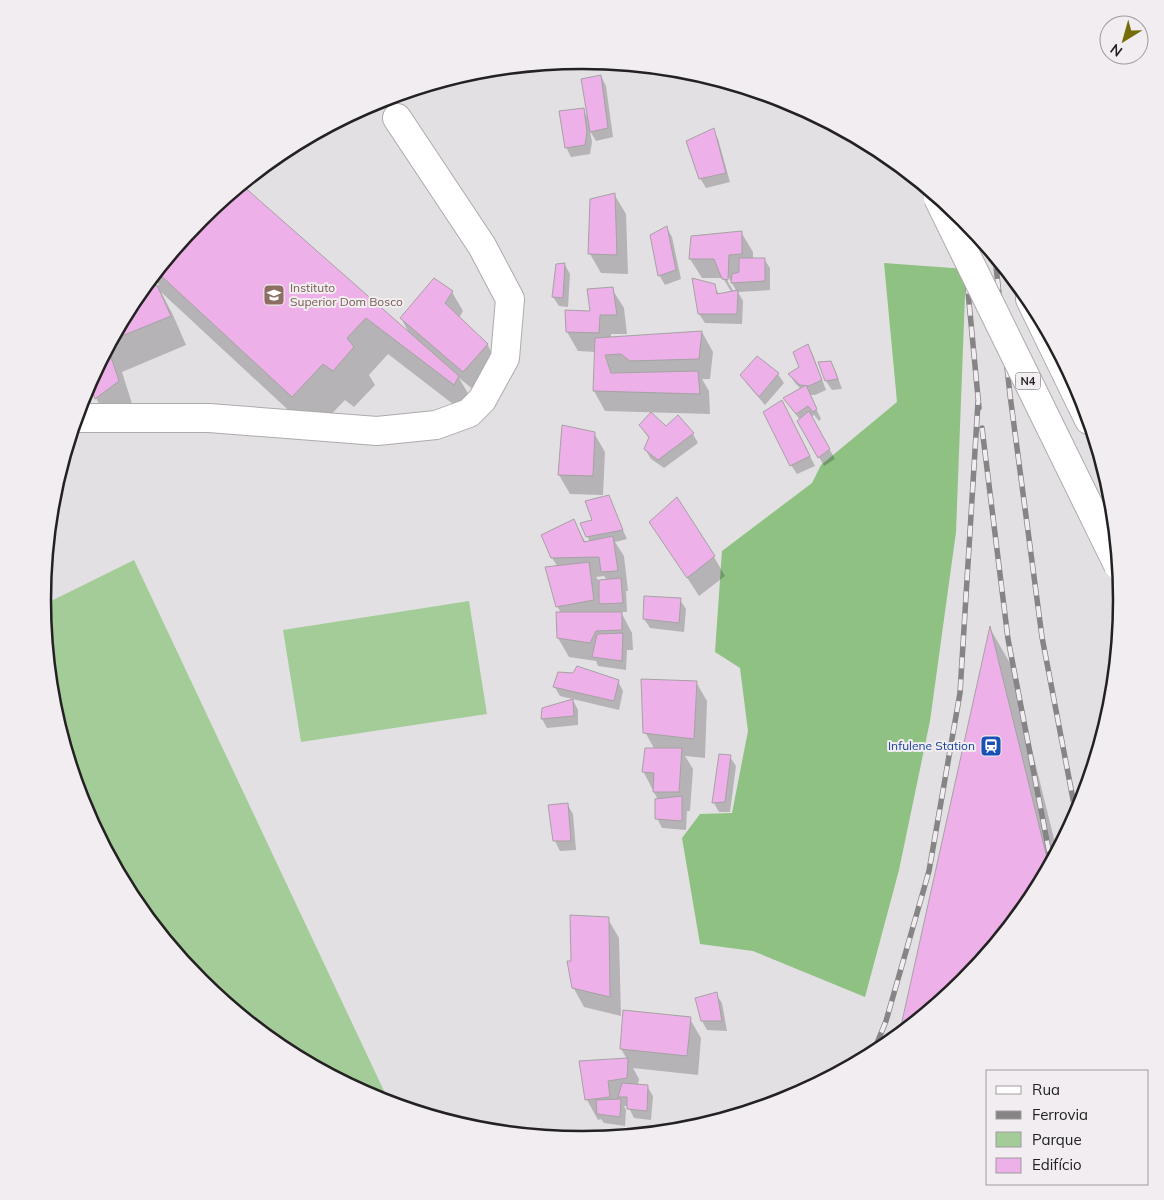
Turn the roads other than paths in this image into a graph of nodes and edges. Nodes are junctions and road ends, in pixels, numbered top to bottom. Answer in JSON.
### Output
{"nodes":[{"id":1,"x":397,"y":118,"type":"dead end"},
{"id":2,"x":946,"y":215,"type":"edge"},
{"id":3,"x":83,"y":418,"type":"edge"},
{"id":4,"x":1110,"y":549,"type":"edge"}],
"edges":[{"from":1,"to":3,"type":"main road"},
{"from":2,"to":4,"type":"main road","number":"N4","bridge":true}]}
